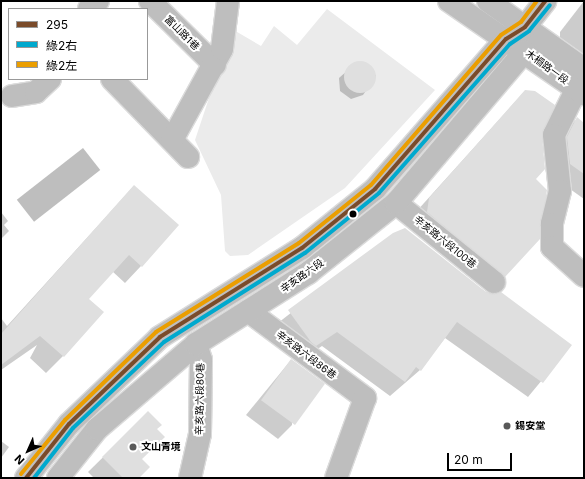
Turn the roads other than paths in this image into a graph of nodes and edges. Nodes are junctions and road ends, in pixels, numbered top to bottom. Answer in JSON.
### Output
{"nodes":[{"id":1,"x":98,"y":1,"type":"edge"},
{"id":2,"x":150,"y":1,"type":"edge"},
{"id":3,"x":228,"y":1,"type":"edge"},
{"id":4,"x":449,"y":1,"type":"edge"},
{"id":5,"x":488,"y":1,"type":"edge"},
{"id":6,"x":545,"y":1,"type":"edge"},
{"id":7,"x":90,"y":8,"type":"edge"},
{"id":8,"x":525,"y":27,"type":"junction"},
{"id":9,"x":506,"y":39,"type":"junction"},
{"id":10,"x":525,"y":51,"type":"junction"},
{"id":11,"x":215,"y":65,"type":"junction"},
{"id":12,"x":49,"y":80,"type":"edge"},
{"id":13,"x":113,"y":80,"type":"edge"},
{"id":14,"x":582,"y":84,"type":"edge"},
{"id":15,"x":12,"y":96,"type":"dead end"},
{"id":16,"x":172,"y":140,"type":"junction"},
{"id":17,"x":188,"y":157,"type":"dead end"},
{"id":18,"x":396,"y":202,"type":"junction"},
{"id":19,"x":584,"y":276,"type":"edge"},
{"id":20,"x":494,"y":282,"type":"dead end"},
{"id":21,"x":248,"y":312,"type":"junction"},
{"id":22,"x":196,"y":344,"type":"junction"},
{"id":23,"x":26,"y":478,"type":"edge"},
{"id":24,"x":58,"y":478,"type":"edge"},
{"id":25,"x":190,"y":478,"type":"edge"},
{"id":26,"x":336,"y":478,"type":"edge"}],
"edges":[{"from":1,"to":7,"type":"main road"},
{"from":2,"to":11,"type":"main road","name":"富山路1巷"},
{"from":3,"to":11,"type":"main road"},
{"from":4,"to":9,"type":"main road","name":"木柵路一段"},
{"from":5,"to":8,"type":"main road","name":"木柵路一段"},
{"from":6,"to":8,"type":"main road"},
{"from":8,"to":9,"type":"main road"},
{"from":8,"to":10,"type":"main road"},
{"from":8,"to":14,"type":"main road","name":"木柵路一段"},
{"from":9,"to":10,"type":"main road","name":"木柵路一段"},
{"from":9,"to":23,"type":"main road"},
{"from":10,"to":14,"type":"main road","name":"木柵路一段"},
{"from":10,"to":18,"type":"main road","name":"辛亥路六段"},
{"from":11,"to":16,"type":"main road"},
{"from":12,"to":15,"type":"main road"},
{"from":13,"to":16,"type":"main road"},
{"from":14,"to":19,"type":"main road"},
{"from":16,"to":17,"type":"main road"},
{"from":18,"to":20,"type":"main road","name":"辛亥路六段100巷"},
{"from":18,"to":21,"type":"main road","name":"辛亥路六段"},
{"from":21,"to":22,"type":"main road","name":"辛亥路六段"},
{"from":21,"to":26,"type":"main road","name":"辛亥路六段86巷"},
{"from":22,"to":24,"type":"main road","name":"辛亥路六段"},
{"from":22,"to":25,"type":"main road","name":"辛亥路六段80巷"}]}
